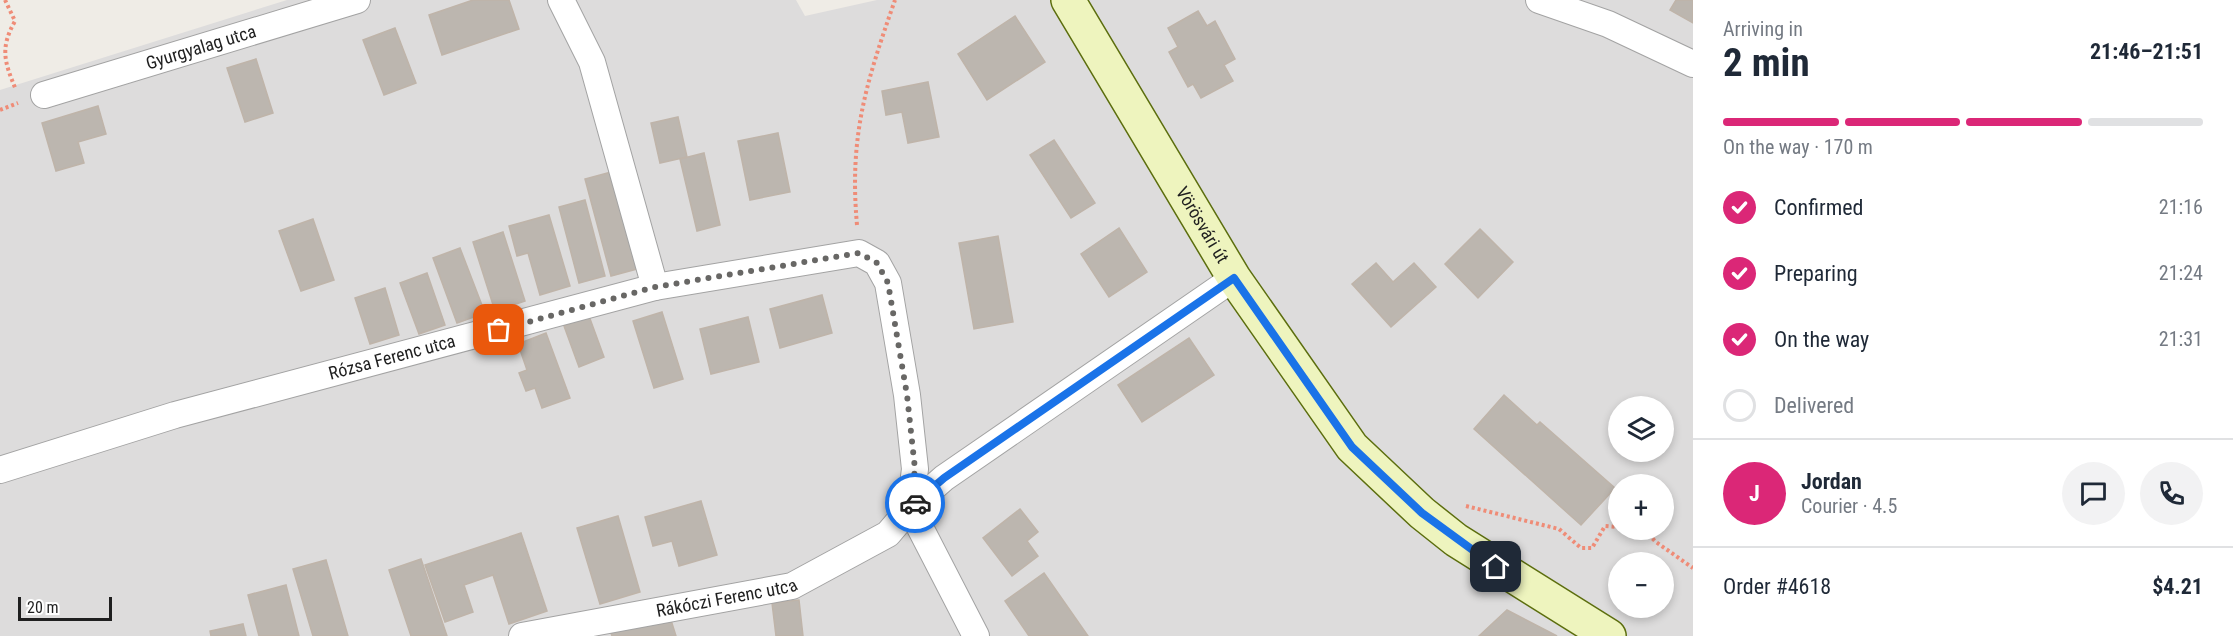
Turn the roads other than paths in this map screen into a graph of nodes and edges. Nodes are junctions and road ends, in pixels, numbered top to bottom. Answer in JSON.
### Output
{"nodes":[{"id":1,"x":357,"y":0,"type":"edge"},
{"id":2,"x":561,"y":0,"type":"edge"},
{"id":3,"x":1068,"y":0,"type":"edge"},
{"id":4,"x":1539,"y":0,"type":"edge"},
{"id":5,"x":1693,"y":64,"type":"edge"},
{"id":6,"x":33,"y":98,"type":"road end"},
{"id":7,"x":1234,"y":278,"type":"junction"},
{"id":8,"x":655,"y":287,"type":"junction"},
{"id":9,"x":0,"y":470,"type":"edge"},
{"id":10,"x":910,"y":508,"type":"junction"},
{"id":11,"x":522,"y":636,"type":"edge"},
{"id":12,"x":976,"y":636,"type":"edge"},
{"id":13,"x":1609,"y":636,"type":"edge"}],
"edges":[{"from":1,"to":6,"type":"street","name":"Gyurgyalag utca"},
{"from":2,"to":8,"type":"street"},
{"from":3,"to":7,"type":"main road","name":"Vörösvári út"},
{"from":4,"to":5,"type":"street"},
{"from":7,"to":10,"type":"street","name":"Rákóczi Ferenc utca"},
{"from":7,"to":13,"type":"main road","name":"Vörösvári út"},
{"from":8,"to":9,"type":"street","name":"Rózsa Ferenc utca"},
{"from":8,"to":10,"type":"street","name":"Rózsa Ferenc utca"},
{"from":10,"to":11,"type":"street","name":"Rákóczi Ferenc utca"},
{"from":10,"to":12,"type":"street"}]}
